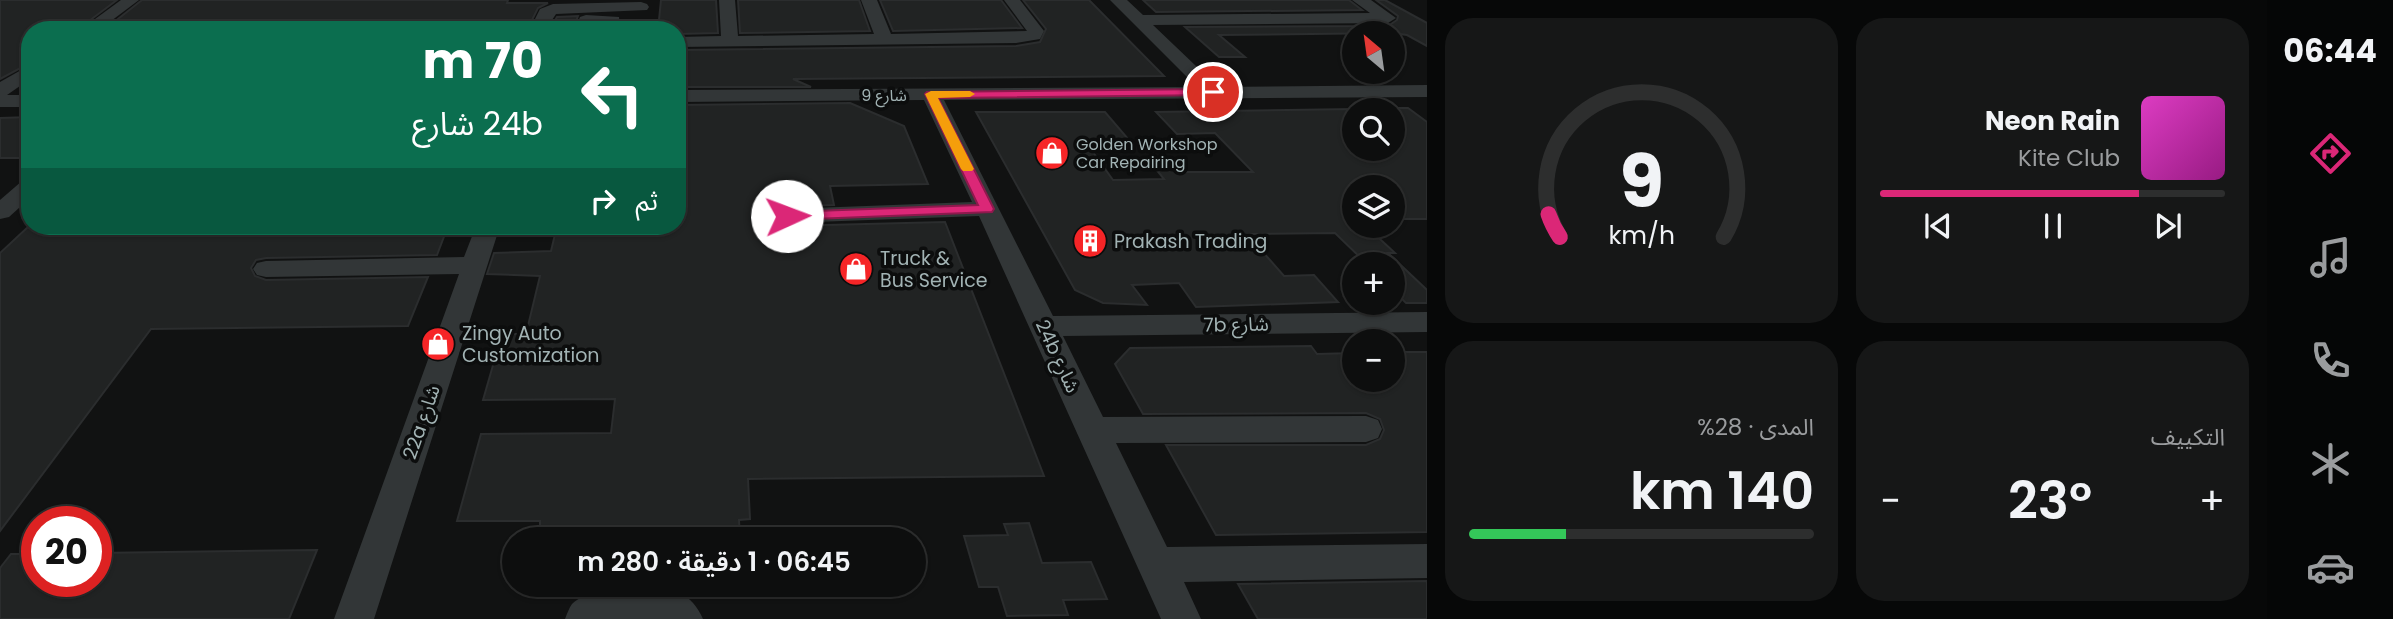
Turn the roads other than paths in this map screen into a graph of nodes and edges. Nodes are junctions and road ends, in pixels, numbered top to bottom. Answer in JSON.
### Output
{"nodes":[{"id":1,"x":131,"y":0,"type":"edge"},
{"id":2,"x":727,"y":0,"type":"edge"},
{"id":3,"x":869,"y":0,"type":"edge"},
{"id":4,"x":1012,"y":0,"type":"edge"},
{"id":5,"x":1118,"y":0,"type":"edge"},
{"id":6,"x":1360,"y":0,"type":"edge"},
{"id":7,"x":641,"y":8,"type":"edge"},
{"id":8,"x":1139,"y":20,"type":"junction"},
{"id":9,"x":101,"y":21,"type":"edge"},
{"id":10,"x":542,"y":21,"type":"edge"},
{"id":11,"x":586,"y":21,"type":"edge"},
{"id":12,"x":613,"y":21,"type":"edge"},
{"id":13,"x":885,"y":40,"type":"junction"},
{"id":14,"x":686,"y":41,"type":"edge"},
{"id":15,"x":730,"y":41,"type":"junction"},
{"id":16,"x":21,"y":76,"type":"edge"},
{"id":17,"x":0,"y":91,"type":"edge"},
{"id":18,"x":1427,"y":91,"type":"edge"},
{"id":19,"x":1213,"y":92,"type":"junction"},
{"id":20,"x":931,"y":94,"type":"junction"},
{"id":21,"x":686,"y":96,"type":"edge"},
{"id":22,"x":0,"y":101,"type":"edge"},
{"id":23,"x":21,"y":101,"type":"edge"},
{"id":24,"x":21,"y":194,"type":"edge"},
{"id":25,"x":987,"y":209,"type":"junction"},
{"id":26,"x":0,"y":212,"type":"edge"},
{"id":27,"x":787,"y":216,"type":"dead end"},
{"id":28,"x":485,"y":235,"type":"edge"},
{"id":29,"x":474,"y":265,"type":"junction"},
{"id":30,"x":266,"y":269,"type":"dead end"},
{"id":31,"x":1427,"y":322,"type":"edge"},
{"id":32,"x":1044,"y":326,"type":"junction"},
{"id":33,"x":1366,"y":429,"type":"dead end"},
{"id":34,"x":1093,"y":430,"type":"junction"},
{"id":35,"x":1427,"y":561,"type":"edge"},
{"id":36,"x":1156,"y":565,"type":"junction"},
{"id":37,"x":354,"y":619,"type":"edge"},
{"id":38,"x":585,"y":619,"type":"edge"},
{"id":39,"x":683,"y":619,"type":"edge"},
{"id":40,"x":1181,"y":619,"type":"edge"}],
"edges":[{"from":1,"to":9,"type":"street"},
{"from":2,"to":15,"type":"street"},
{"from":3,"to":13,"type":"street"},
{"from":4,"to":13,"type":"street"},
{"from":5,"to":8,"type":"street"},
{"from":6,"to":8,"type":"street"},
{"from":7,"to":10,"type":"street"},
{"from":8,"to":19,"type":"street"},
{"from":11,"to":12,"type":"street"},
{"from":13,"to":15,"type":"street"},
{"from":14,"to":15,"type":"street"},
{"from":16,"to":17,"type":"street"},
{"from":18,"to":19,"type":"street","name":"شارع 9"},
{"from":19,"to":20,"type":"street","name":"شارع 9"},
{"from":20,"to":21,"type":"street","name":"شارع 9"},
{"from":20,"to":25,"type":"street","name":"24b شارع"},
{"from":22,"to":23,"type":"street"},
{"from":24,"to":26,"type":"street"},
{"from":25,"to":27,"type":"street"},
{"from":25,"to":32,"type":"street","name":"24b شارع"},
{"from":28,"to":29,"type":"street","name":"22a شارع"},
{"from":29,"to":30,"type":"street"},
{"from":29,"to":37,"type":"street","name":"22a شارع"},
{"from":31,"to":32,"type":"street","name":"7b شارع"},
{"from":32,"to":34,"type":"street","name":"24b شارع"},
{"from":33,"to":34,"type":"street"},
{"from":34,"to":36,"type":"street","name":"24b شارع"},
{"from":35,"to":36,"type":"street"},
{"from":36,"to":40,"type":"street","name":"24b شارع"},
{"from":38,"to":39,"type":"street"}]}
